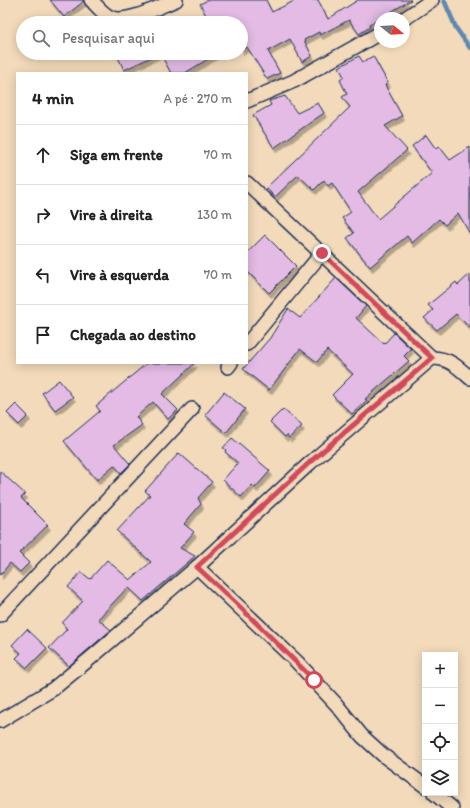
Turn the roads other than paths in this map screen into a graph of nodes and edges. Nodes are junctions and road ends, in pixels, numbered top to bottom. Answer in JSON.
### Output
{"nodes":[{"id":1,"x":91,"y":0,"type":"edge"},
{"id":2,"x":176,"y":0,"type":"edge"},
{"id":3,"x":429,"y":3,"type":"edge"},
{"id":4,"x":410,"y":15,"type":"edge"},
{"id":5,"x":109,"y":16,"type":"edge"},
{"id":6,"x":135,"y":16,"type":"edge"},
{"id":7,"x":374,"y":36,"type":"edge"},
{"id":8,"x":248,"y":101,"type":"edge"},
{"id":9,"x":248,"y":184,"type":"edge"},
{"id":10,"x":322,"y":253,"type":"junction"},
{"id":11,"x":248,"y":343,"type":"edge"},
{"id":12,"x":432,"y":358,"type":"junction"},
{"id":13,"x":470,"y":378,"type":"edge"},
{"id":14,"x":192,"y":409,"type":"dead end"},
{"id":15,"x":197,"y":567,"type":"junction"},
{"id":16,"x":0,"y":615,"type":"edge"},
{"id":17,"x":0,"y":721,"type":"edge"},
{"id":18,"x":422,"y":784,"type":"edge"},
{"id":19,"x":438,"y":796,"type":"edge"},
{"id":20,"x":452,"y":808,"type":"edge"}],
"edges":[{"from":1,"to":5,"type":"street"},
{"from":2,"to":6,"type":"street"},
{"from":3,"to":4,"type":"street"},
{"from":7,"to":8,"type":"street"},
{"from":9,"to":10,"type":"street"},
{"from":10,"to":11,"type":"street"},
{"from":10,"to":12,"type":"street"},
{"from":12,"to":13,"type":"street"},
{"from":12,"to":15,"type":"street"},
{"from":14,"to":16,"type":"street"},
{"from":15,"to":17,"type":"street"},
{"from":15,"to":18,"type":"street"},
{"from":19,"to":20,"type":"street"}]}
